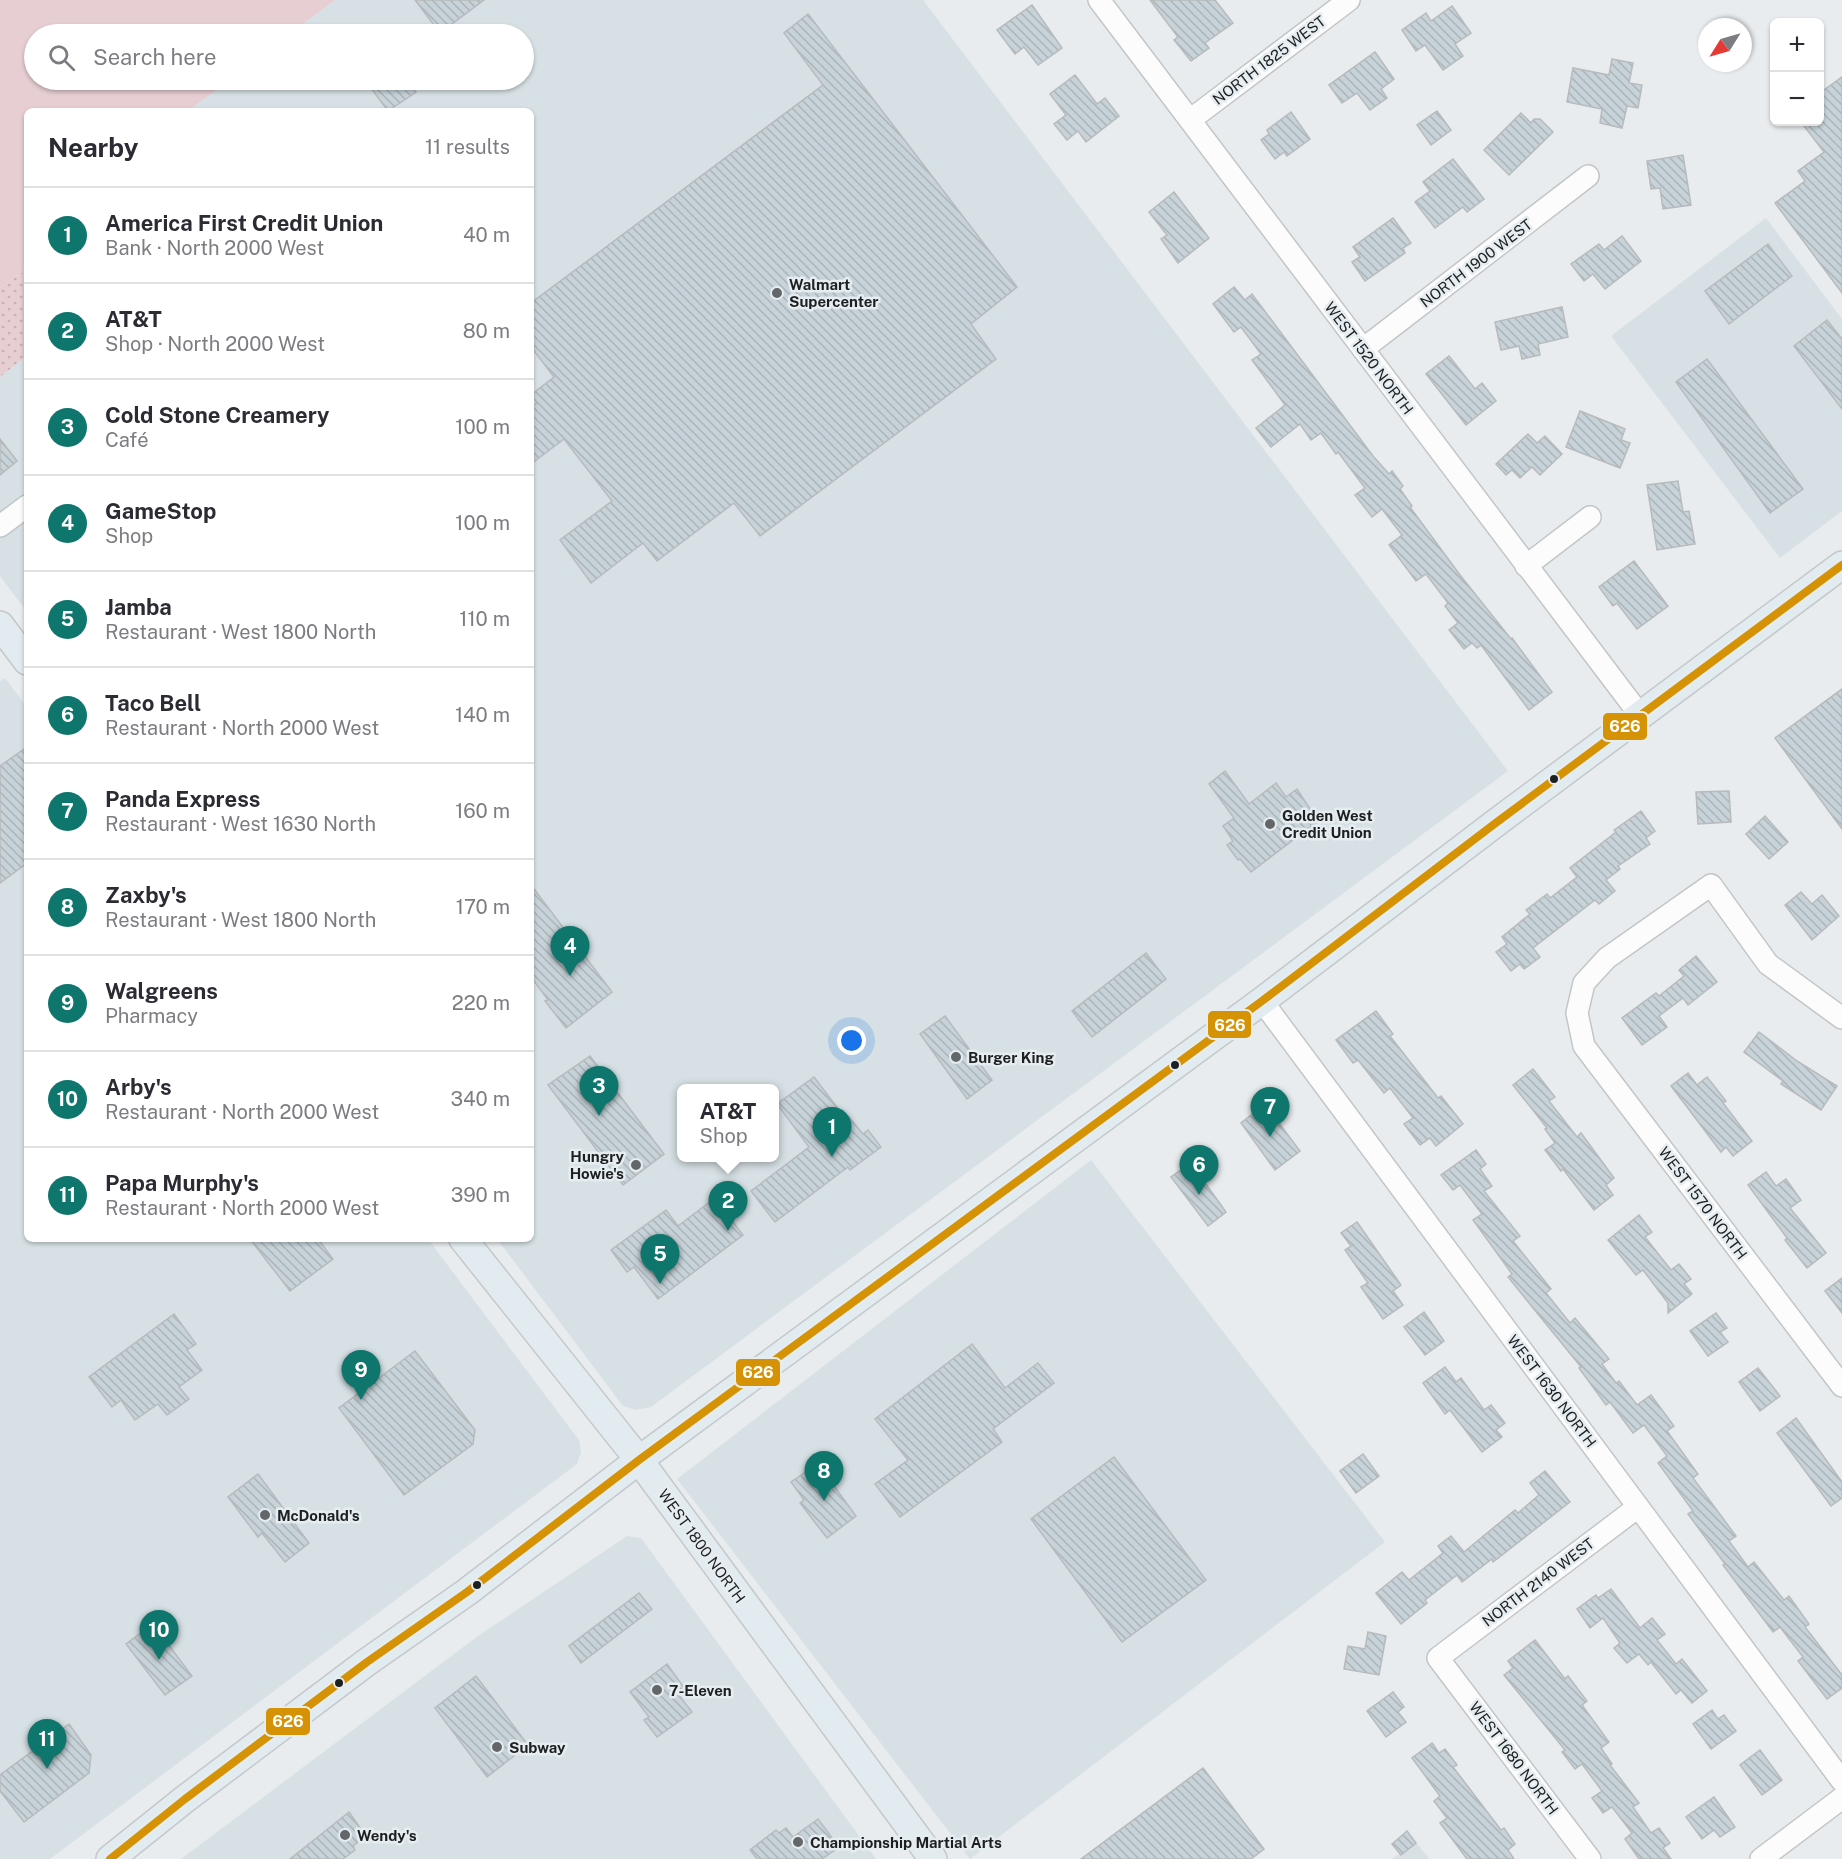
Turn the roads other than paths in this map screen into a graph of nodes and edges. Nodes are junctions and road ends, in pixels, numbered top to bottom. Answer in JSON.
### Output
{"nodes":[{"id":1,"x":1099,"y":0,"type":"edge"},
{"id":2,"x":1349,"y":0,"type":"edge"},
{"id":3,"x":1190,"y":120,"type":"junction"},
{"id":4,"x":1588,"y":176,"type":"dead end"},
{"id":5,"x":1362,"y":349,"type":"junction"},
{"id":6,"x":24,"y":508,"type":"edge"},
{"id":7,"x":1590,"y":517,"type":"dead end"},
{"id":8,"x":0,"y":526,"type":"edge"},
{"id":9,"x":1842,"y":565,"type":"edge"},
{"id":10,"x":1526,"y":566,"type":"junction"},
{"id":11,"x":0,"y":625,"type":"edge"},
{"id":12,"x":24,"y":657,"type":"edge"},
{"id":13,"x":1640,"y":715,"type":"junction"},
{"id":14,"x":1262,"y":1001,"type":"junction"},
{"id":15,"x":1842,"y":1017,"type":"edge"},
{"id":16,"x":465,"y":1242,"type":"edge"},
{"id":17,"x":1842,"y":1386,"type":"edge"},
{"id":18,"x":639,"y":1461,"type":"junction"},
{"id":19,"x":1638,"y":1507,"type":"junction"},
{"id":20,"x":1438,"y":1658,"type":"joint"},
{"id":21,"x":1842,"y":1781,"type":"edge"},
{"id":22,"x":1842,"y":1798,"type":"edge"},
{"id":23,"x":110,"y":1859,"type":"edge"},
{"id":24,"x":933,"y":1859,"type":"edge"},
{"id":25,"x":1590,"y":1859,"type":"edge"},
{"id":26,"x":1761,"y":1859,"type":"edge"}],
"edges":[{"from":1,"to":3,"type":"street","name":"WEST 1520 NORTH"},
{"from":2,"to":3,"type":"street","name":"NORTH 1825 WEST"},
{"from":3,"to":5,"type":"street","name":"WEST 1520 NORTH"},
{"from":4,"to":5,"type":"street","name":"NORTH 1900 WEST"},
{"from":5,"to":10,"type":"street","name":"WEST 1520 NORTH"},
{"from":6,"to":8,"type":"street"},
{"from":7,"to":10,"type":"street"},
{"from":9,"to":13,"type":"main road"},
{"from":10,"to":13,"type":"street","name":"WEST 1520 NORTH"},
{"from":11,"to":12,"type":"main road"},
{"from":13,"to":14,"type":"main road"},
{"from":14,"to":18,"type":"main road"},
{"from":14,"to":19,"type":"street","name":"WEST 1630 NORTH"},
{"from":15,"to":17,"type":"street","name":"WEST 1570 NORTH"},
{"from":16,"to":18,"type":"main road","name":"WEST 1800 NORTH"},
{"from":18,"to":23,"type":"main road"},
{"from":18,"to":24,"type":"main road","name":"WEST 1800 NORTH"},
{"from":19,"to":20,"type":"street","name":"NORTH 2140 WEST"},
{"from":19,"to":21,"type":"street","name":"WEST 1630 NORTH"},
{"from":20,"to":25,"type":"street","name":"WEST 1680 NORTH"},
{"from":22,"to":26,"type":"street"}]}
